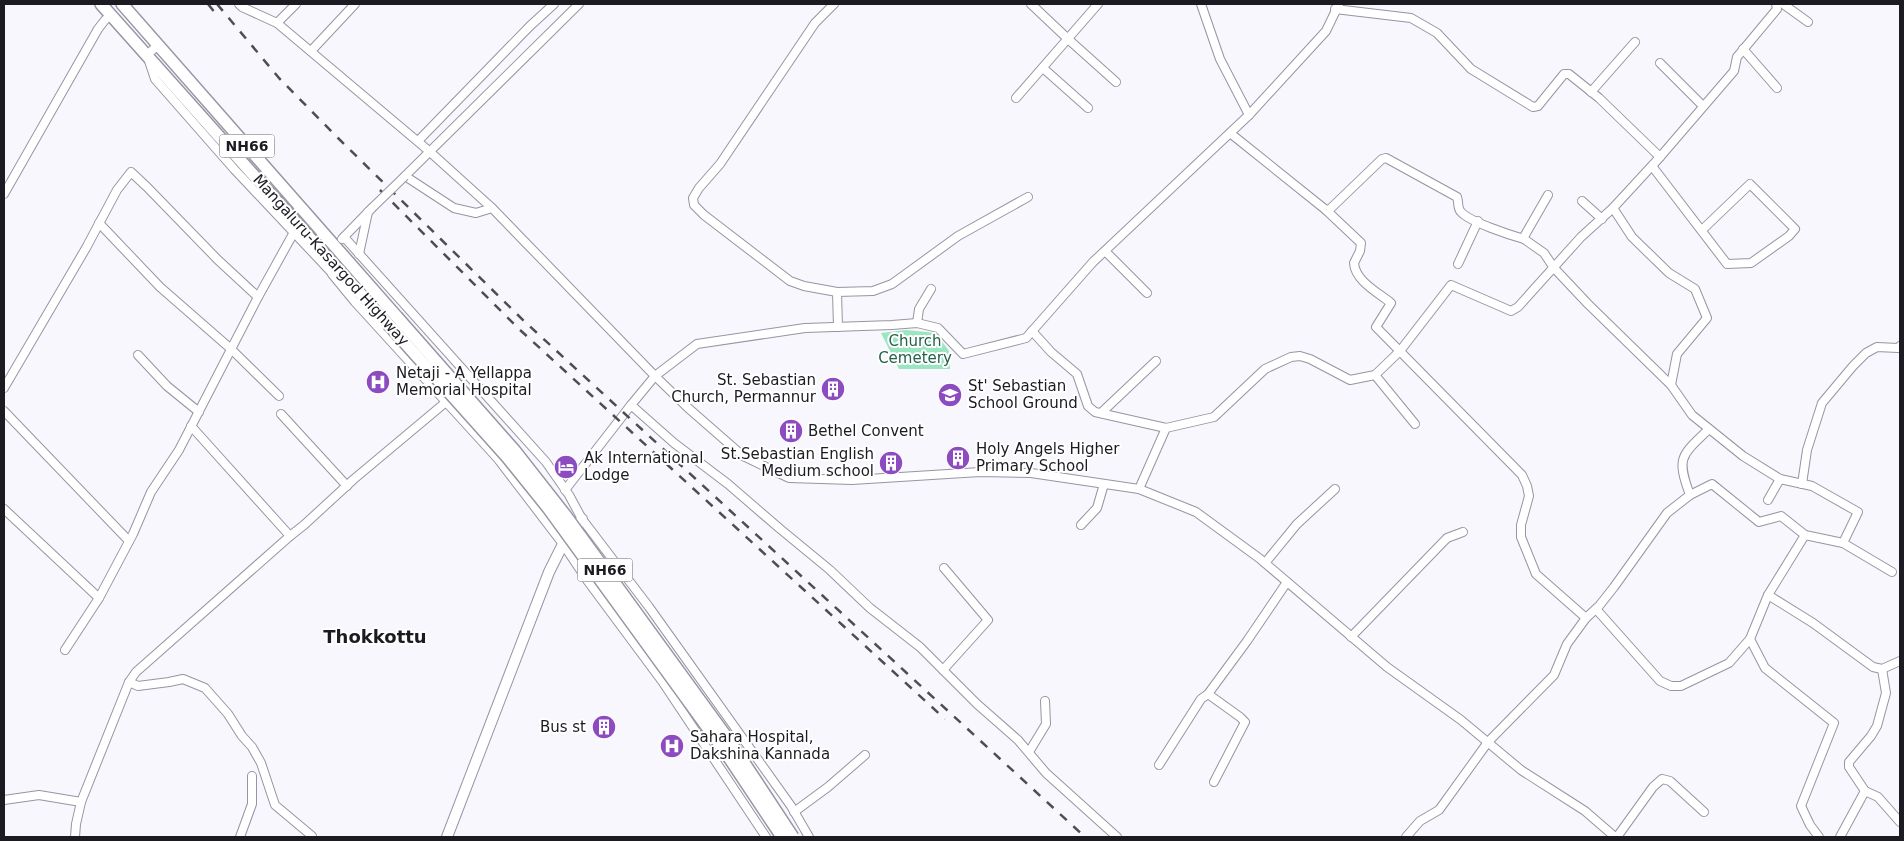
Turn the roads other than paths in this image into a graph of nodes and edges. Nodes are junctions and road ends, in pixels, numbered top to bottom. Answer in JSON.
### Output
{"nodes":[{"id":1,"x":101,"y":4,"type":"edge"},
{"id":2,"x":122,"y":4,"type":"edge"},
{"id":3,"x":296,"y":4,"type":"edge"},
{"id":4,"x":355,"y":4,"type":"edge"},
{"id":5,"x":554,"y":4,"type":"edge"},
{"id":6,"x":579,"y":4,"type":"edge"},
{"id":7,"x":834,"y":4,"type":"edge"},
{"id":8,"x":1031,"y":4,"type":"edge"},
{"id":9,"x":1098,"y":4,"type":"edge"},
{"id":10,"x":1201,"y":4,"type":"edge"},
{"id":11,"x":1776,"y":4,"type":"edge"},
{"id":12,"x":1783,"y":4,"type":"edge"},
{"id":13,"x":242,"y":5,"type":"edge"},
{"id":14,"x":1337,"y":7,"type":"edge"},
{"id":15,"x":111,"y":15,"type":"junction"},
{"id":16,"x":1808,"y":22,"type":"dead end"},
{"id":17,"x":277,"y":23,"type":"junction"},
{"id":18,"x":1068,"y":39,"type":"junction"},
{"id":19,"x":1635,"y":42,"type":"dead end"},
{"id":20,"x":158,"y":45,"type":"junction"},
{"id":21,"x":1743,"y":49,"type":"junction"},
{"id":22,"x":311,"y":51,"type":"junction"},
{"id":23,"x":147,"y":55,"type":"junction"},
{"id":24,"x":1660,"y":63,"type":"dead end"},
{"id":25,"x":1043,"y":68,"type":"junction"},
{"id":26,"x":1116,"y":82,"type":"dead end"},
{"id":27,"x":1777,"y":88,"type":"dead end"},
{"id":28,"x":1591,"y":92,"type":"junction"},
{"id":29,"x":1016,"y":98,"type":"dead end"},
{"id":30,"x":1703,"y":106,"type":"junction"},
{"id":31,"x":1088,"y":108,"type":"dead end"},
{"id":32,"x":1250,"y":115,"type":"junction"},
{"id":33,"x":1230,"y":133,"type":"junction"},
{"id":34,"x":418,"y":141,"type":"junction"},
{"id":35,"x":429,"y":151,"type":"junction"},
{"id":36,"x":1660,"y":157,"type":"junction"},
{"id":37,"x":1652,"y":166,"type":"junction"},
{"id":38,"x":406,"y":176,"type":"junction"},
{"id":39,"x":4,"y":194,"type":"edge"},
{"id":40,"x":1548,"y":195,"type":"dead end"},
{"id":41,"x":1028,"y":197,"type":"dead end"},
{"id":42,"x":1582,"y":202,"type":"dead end"},
{"id":43,"x":492,"y":208,"type":"junction"},
{"id":44,"x":1613,"y":208,"type":"junction"},
{"id":45,"x":370,"y":210,"type":"junction"},
{"id":46,"x":1326,"y":210,"type":"junction"},
{"id":47,"x":1602,"y":218,"type":"junction"},
{"id":48,"x":1478,"y":221,"type":"junction"},
{"id":49,"x":99,"y":223,"type":"junction"},
{"id":50,"x":296,"y":229,"type":"junction"},
{"id":51,"x":1702,"y":230,"type":"junction"},
{"id":52,"x":344,"y":237,"type":"junction"},
{"id":53,"x":1524,"y":239,"type":"junction"},
{"id":54,"x":336,"y":247,"type":"junction"},
{"id":55,"x":1105,"y":251,"type":"junction"},
{"id":56,"x":360,"y":254,"type":"junction"},
{"id":57,"x":328,"y":257,"type":"junction"},
{"id":58,"x":1458,"y":264,"type":"dead end"},
{"id":59,"x":1554,"y":268,"type":"junction"},
{"id":60,"x":332,"y":274,"type":"junction"},
{"id":61,"x":931,"y":289,"type":"dead end"},
{"id":62,"x":837,"y":292,"type":"junction"},
{"id":63,"x":1147,"y":293,"type":"dead end"},
{"id":64,"x":258,"y":297,"type":"junction"},
{"id":65,"x":393,"y":320,"type":"junction"},
{"id":66,"x":917,"y":322,"type":"junction"},
{"id":67,"x":838,"y":327,"type":"junction"},
{"id":68,"x":1032,"y":332,"type":"junction"},
{"id":69,"x":1900,"y":346,"type":"edge"},
{"id":70,"x":232,"y":349,"type":"junction"},
{"id":71,"x":1400,"y":351,"type":"junction"},
{"id":72,"x":138,"y":355,"type":"dead end"},
{"id":73,"x":1156,"y":361,"type":"dead end"},
{"id":74,"x":1375,"y":375,"type":"junction"},
{"id":75,"x":656,"y":376,"type":"junction"},
{"id":76,"x":1671,"y":385,"type":"junction"},
{"id":77,"x":4,"y":388,"type":"edge"},
{"id":78,"x":279,"y":396,"type":"dead end"},
{"id":79,"x":446,"y":402,"type":"junction"},
{"id":80,"x":631,"y":405,"type":"junction"},
{"id":81,"x":4,"y":411,"type":"edge"},
{"id":82,"x":199,"y":412,"type":"junction"},
{"id":83,"x":1101,"y":413,"type":"junction"},
{"id":84,"x":281,"y":414,"type":"dead end"},
{"id":85,"x":1415,"y":424,"type":"dead end"},
{"id":86,"x":191,"y":426,"type":"junction"},
{"id":87,"x":1166,"y":428,"type":"junction"},
{"id":88,"x":1709,"y":429,"type":"junction"},
{"id":89,"x":1780,"y":479,"type":"junction"},
{"id":90,"x":1104,"y":484,"type":"junction"},
{"id":91,"x":1802,"y":484,"type":"junction"},
{"id":92,"x":347,"y":486,"type":"junction"},
{"id":93,"x":1139,"y":489,"type":"junction"},
{"id":94,"x":1335,"y":489,"type":"dead end"},
{"id":95,"x":565,"y":490,"type":"junction"},
{"id":96,"x":1690,"y":495,"type":"junction"},
{"id":97,"x":1768,"y":500,"type":"dead end"},
{"id":98,"x":4,"y":509,"type":"edge"},
{"id":99,"x":582,"y":518,"type":"junction"},
{"id":100,"x":1081,"y":525,"type":"dead end"},
{"id":101,"x":1463,"y":532,"type":"dead end"},
{"id":102,"x":290,"y":536,"type":"junction"},
{"id":103,"x":1805,"y":536,"type":"junction"},
{"id":104,"x":129,"y":541,"type":"junction"},
{"id":105,"x":1843,"y":543,"type":"junction"},
{"id":106,"x":563,"y":544,"type":"junction"},
{"id":107,"x":1265,"y":563,"type":"junction"},
{"id":108,"x":944,"y":568,"type":"dead end"},
{"id":109,"x":1892,"y":572,"type":"dead end"},
{"id":110,"x":1287,"y":582,"type":"junction"},
{"id":111,"x":1768,"y":595,"type":"junction"},
{"id":112,"x":99,"y":598,"type":"junction"},
{"id":113,"x":1596,"y":609,"type":"junction"},
{"id":114,"x":1586,"y":618,"type":"junction"},
{"id":115,"x":1351,"y":637,"type":"junction"},
{"id":116,"x":1750,"y":639,"type":"junction"},
{"id":117,"x":65,"y":650,"type":"dead end"},
{"id":118,"x":1900,"y":661,"type":"edge"},
{"id":119,"x":1882,"y":669,"type":"junction"},
{"id":120,"x":943,"y":670,"type":"junction"},
{"id":121,"x":129,"y":682,"type":"junction"},
{"id":122,"x":1208,"y":694,"type":"junction"},
{"id":123,"x":1045,"y":701,"type":"dead end"},
{"id":124,"x":1488,"y":742,"type":"junction"},
{"id":125,"x":1029,"y":752,"type":"junction"},
{"id":126,"x":865,"y":755,"type":"dead end"},
{"id":127,"x":1159,"y":765,"type":"dead end"},
{"id":128,"x":252,"y":776,"type":"dead end"},
{"id":129,"x":1214,"y":782,"type":"dead end"},
{"id":130,"x":1865,"y":791,"type":"junction"},
{"id":131,"x":4,"y":800,"type":"edge"},
{"id":132,"x":81,"y":802,"type":"junction"},
{"id":133,"x":794,"y":812,"type":"junction"},
{"id":134,"x":1704,"y":812,"type":"dead end"},
{"id":135,"x":1900,"y":822,"type":"edge"},
{"id":136,"x":312,"y":836,"type":"dead end"},
{"id":137,"x":75,"y":837,"type":"edge"},
{"id":138,"x":240,"y":837,"type":"edge"},
{"id":139,"x":447,"y":837,"type":"edge"},
{"id":140,"x":766,"y":837,"type":"edge"},
{"id":141,"x":782,"y":837,"type":"edge"},
{"id":142,"x":793,"y":837,"type":"edge"},
{"id":143,"x":809,"y":837,"type":"edge"},
{"id":144,"x":1117,"y":837,"type":"edge"},
{"id":145,"x":1406,"y":837,"type":"edge"},
{"id":146,"x":1616,"y":837,"type":"edge"},
{"id":147,"x":1819,"y":837,"type":"edge"},
{"id":148,"x":1840,"y":837,"type":"edge"}],
"edges":[{"from":1,"to":15,"type":"highway","name":"Mangaluru-Kasargod Highway","number":"NH66"},
{"from":2,"to":20,"type":"highway","name":"Mangaluru-Kasargod Highway","number":"NH66"},
{"from":3,"to":17,"type":"street"},
{"from":4,"to":22,"type":"street"},
{"from":5,"to":34,"type":"street"},
{"from":6,"to":35,"type":"street"},
{"from":7,"to":62,"type":"street"},
{"from":8,"to":18,"type":"street"},
{"from":9,"to":18,"type":"street"},
{"from":10,"to":32,"type":"street"},
{"from":11,"to":21,"type":"street"},
{"from":12,"to":16,"type":"street"},
{"from":13,"to":17,"type":"street"},
{"from":14,"to":28,"type":"street"},
{"from":14,"to":32,"type":"street"},
{"from":15,"to":23,"type":"highway","name":"Mangaluru-Kasargod Highway","number":"NH66"},
{"from":15,"to":39,"type":"street"},
{"from":17,"to":22,"type":"street"},
{"from":18,"to":25,"type":"street"},
{"from":18,"to":26,"type":"street"},
{"from":19,"to":28,"type":"street"},
{"from":20,"to":23,"type":"street"},
{"from":20,"to":54,"type":"highway","name":"Mangaluru-Kasargod Highway","number":"NH66"},
{"from":21,"to":27,"type":"street"},
{"from":21,"to":30,"type":"street"},
{"from":22,"to":34,"type":"street"},
{"from":23,"to":50,"type":"highway","name":"Mangaluru-Kasargod Highway","number":"NH66"},
{"from":24,"to":30,"type":"street"},
{"from":25,"to":29,"type":"street"},
{"from":25,"to":31,"type":"street"},
{"from":28,"to":36,"type":"street"},
{"from":30,"to":36,"type":"street"},
{"from":32,"to":33,"type":"street"},
{"from":33,"to":46,"type":"street"},
{"from":33,"to":55,"type":"street"},
{"from":34,"to":35,"type":"street"},
{"from":35,"to":38,"type":"street"},
{"from":35,"to":43,"type":"street"},
{"from":36,"to":37,"type":"street"},
{"from":37,"to":44,"type":"street"},
{"from":37,"to":51,"type":"street"},
{"from":38,"to":43,"type":"street"},
{"from":38,"to":45,"type":"street","bridge":true},
{"from":40,"to":53,"type":"street"},
{"from":41,"to":62,"type":"street"},
{"from":42,"to":47,"type":"street"},
{"from":43,"to":75,"type":"street"},
{"from":44,"to":47,"type":"street"},
{"from":44,"to":76,"type":"street"},
{"from":45,"to":52,"type":"street"},
{"from":45,"to":56,"type":"street"},
{"from":46,"to":48,"type":"street"},
{"from":46,"to":71,"type":"street"},
{"from":47,"to":59,"type":"street"},
{"from":48,"to":53,"type":"street"},
{"from":48,"to":58,"type":"street"},
{"from":49,"to":64,"type":"street"},
{"from":49,"to":70,"type":"street"},
{"from":49,"to":77,"type":"street"},
{"from":50,"to":57,"type":"highway","name":"Mangaluru-Kasargod Highway","number":"NH66"},
{"from":50,"to":60,"type":"street"},
{"from":50,"to":64,"type":"street"},
{"from":51,"to":51,"type":"street"},
{"from":52,"to":54,"type":"street"},
{"from":52,"to":56,"type":"street"},
{"from":53,"to":59,"type":"street"},
{"from":54,"to":65,"type":"highway","name":"Mangaluru-Kasargod Highway","number":"NH66"},
{"from":55,"to":63,"type":"street"},
{"from":55,"to":68,"type":"street"},
{"from":56,"to":95,"type":"street"},
{"from":57,"to":60,"type":"street"},
{"from":57,"to":65,"type":"highway","name":"Mangaluru-Kasargod Highway","number":"NH66"},
{"from":59,"to":71,"type":"street"},
{"from":59,"to":76,"type":"street"},
{"from":60,"to":79,"type":"street"},
{"from":61,"to":66,"type":"street"},
{"from":62,"to":67,"type":"street"},
{"from":64,"to":70,"type":"street"},
{"from":65,"to":141,"type":"highway","name":"Mangaluru-Kasargod Highway","number":"NH66","bridge":true},
{"from":65,"to":142,"type":"highway","name":"Mangaluru-Kasargod Highway","number":"NH66","bridge":true},
{"from":66,"to":67,"type":"street"},
{"from":66,"to":68,"type":"street"},
{"from":67,"to":75,"type":"street"},
{"from":68,"to":83,"type":"street"},
{"from":69,"to":91,"type":"street"},
{"from":70,"to":78,"type":"street"},
{"from":70,"to":82,"type":"street"},
{"from":71,"to":74,"type":"street"},
{"from":71,"to":114,"type":"street"},
{"from":72,"to":82,"type":"street"},
{"from":73,"to":83,"type":"street"},
{"from":74,"to":85,"type":"street"},
{"from":74,"to":87,"type":"street"},
{"from":75,"to":80,"type":"street"},
{"from":75,"to":90,"type":"street"},
{"from":76,"to":88,"type":"street"},
{"from":79,"to":92,"type":"street"},
{"from":79,"to":106,"type":"street"},
{"from":80,"to":95,"type":"street"},
{"from":80,"to":120,"type":"street"},
{"from":81,"to":104,"type":"street"},
{"from":82,"to":86,"type":"street"},
{"from":83,"to":87,"type":"street"},
{"from":84,"to":92,"type":"street"},
{"from":86,"to":102,"type":"street"},
{"from":86,"to":104,"type":"street"},
{"from":87,"to":93,"type":"street"},
{"from":88,"to":89,"type":"street"},
{"from":88,"to":96,"type":"street"},
{"from":89,"to":91,"type":"street"},
{"from":89,"to":97,"type":"street"},
{"from":90,"to":93,"type":"street"},
{"from":90,"to":100,"type":"street"},
{"from":91,"to":105,"type":"street"},
{"from":92,"to":102,"type":"street"},
{"from":93,"to":107,"type":"street"},
{"from":94,"to":107,"type":"street"},
{"from":95,"to":99,"type":"street"},
{"from":96,"to":103,"type":"street"},
{"from":96,"to":113,"type":"street"},
{"from":98,"to":112,"type":"street"},
{"from":99,"to":106,"type":"main road"},
{"from":99,"to":133,"type":"street"},
{"from":101,"to":115,"type":"street"},
{"from":102,"to":121,"type":"street"},
{"from":103,"to":105,"type":"street"},
{"from":103,"to":111,"type":"street"},
{"from":104,"to":112,"type":"street"},
{"from":105,"to":109,"type":"street"},
{"from":106,"to":139,"type":"main road"},
{"from":106,"to":140,"type":"street"},
{"from":107,"to":110,"type":"street"},
{"from":108,"to":120,"type":"street"},
{"from":110,"to":115,"type":"street"},
{"from":110,"to":122,"type":"street"},
{"from":111,"to":116,"type":"street"},
{"from":111,"to":119,"type":"street"},
{"from":112,"to":117,"type":"street"},
{"from":113,"to":114,"type":"street"},
{"from":113,"to":116,"type":"street"},
{"from":114,"to":124,"type":"street"},
{"from":115,"to":124,"type":"street"},
{"from":116,"to":147,"type":"street"},
{"from":118,"to":119,"type":"street"},
{"from":119,"to":130,"type":"street"},
{"from":120,"to":125,"type":"street"},
{"from":121,"to":132,"type":"street"},
{"from":121,"to":136,"type":"street"},
{"from":122,"to":127,"type":"street"},
{"from":122,"to":129,"type":"street"},
{"from":123,"to":125,"type":"street"},
{"from":124,"to":145,"type":"street"},
{"from":124,"to":146,"type":"street"},
{"from":125,"to":144,"type":"street"},
{"from":126,"to":133,"type":"street"},
{"from":128,"to":138,"type":"street"},
{"from":130,"to":135,"type":"street"},
{"from":130,"to":148,"type":"street"},
{"from":131,"to":132,"type":"street"},
{"from":132,"to":137,"type":"street"},
{"from":133,"to":143,"type":"street"},
{"from":134,"to":146,"type":"street"}]}
